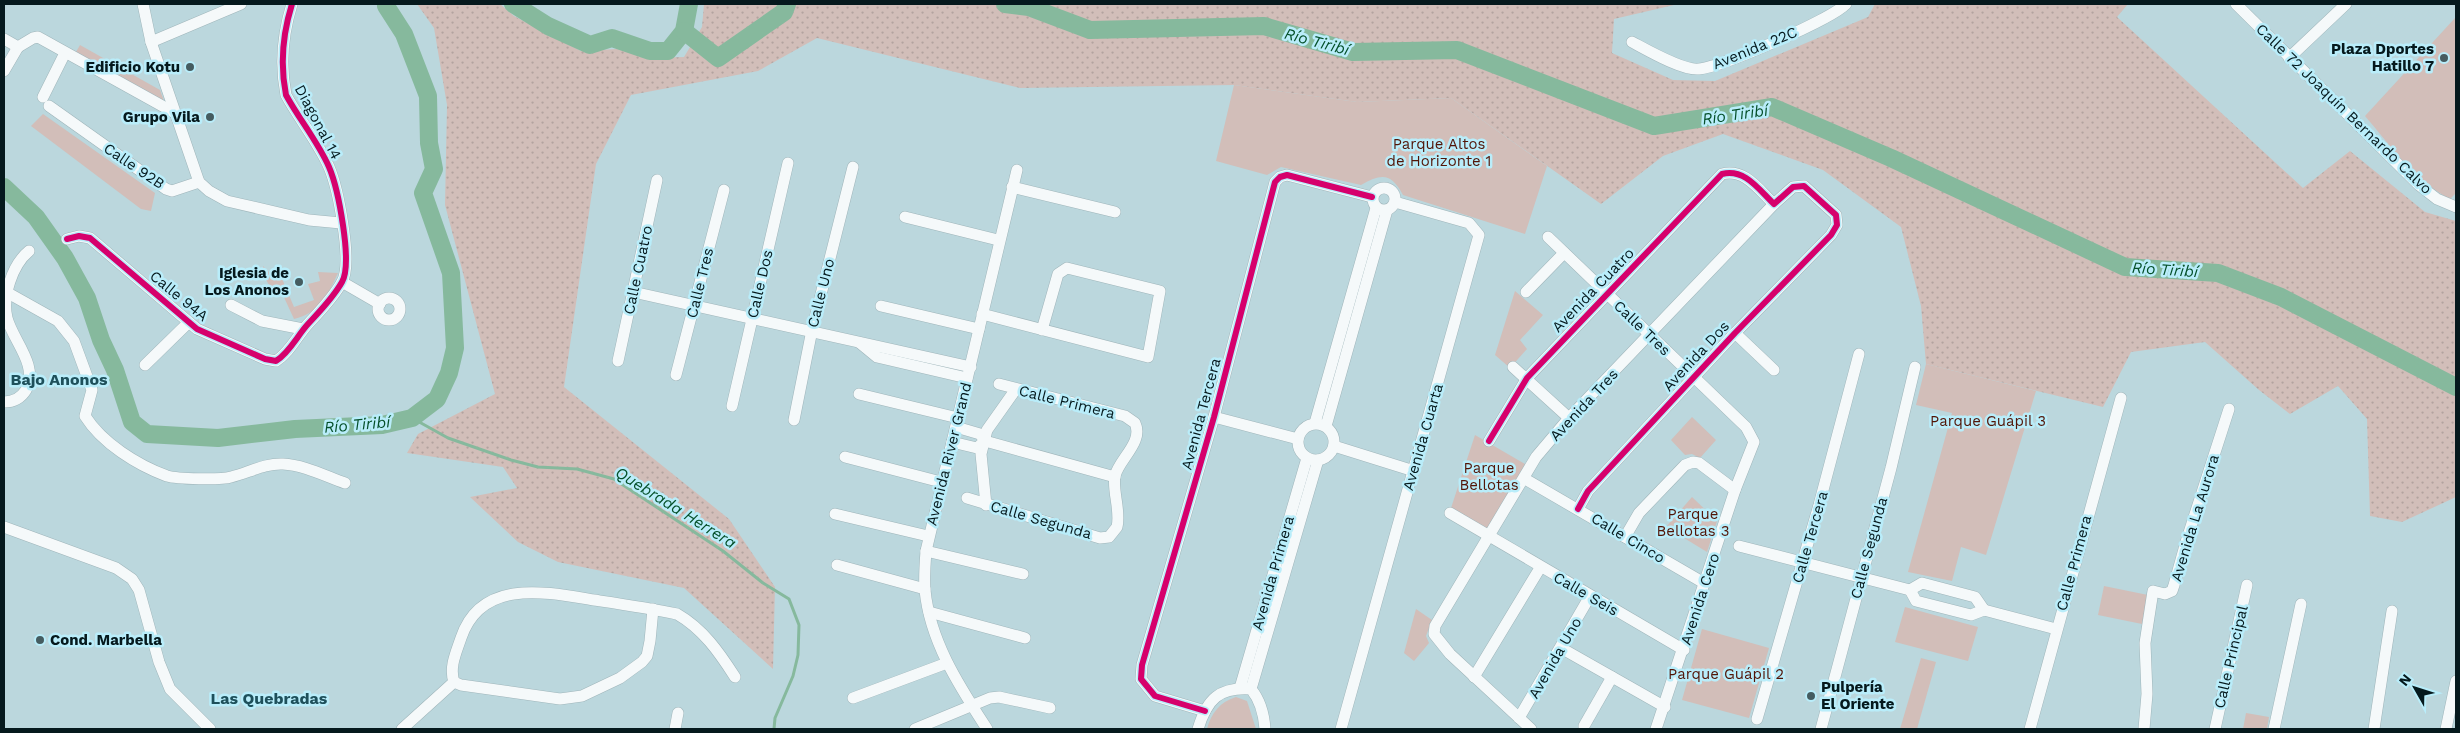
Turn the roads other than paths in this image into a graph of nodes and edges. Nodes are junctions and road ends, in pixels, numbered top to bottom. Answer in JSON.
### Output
{"nodes":[{"id":1,"x":143,"y":4,"type":"edge"},
{"id":2,"x":241,"y":4,"type":"edge"},
{"id":3,"x":292,"y":4,"type":"edge"},
{"id":4,"x":1846,"y":4,"type":"edge"},
{"id":5,"x":2236,"y":4,"type":"edge"},
{"id":6,"x":2346,"y":4,"type":"edge"},
{"id":7,"x":4,"y":40,"type":"edge"},
{"id":8,"x":151,"y":42,"type":"junction"},
{"id":9,"x":1632,"y":42,"type":"dead end"},
{"id":10,"x":18,"y":47,"type":"junction"},
{"id":11,"x":66,"y":53,"type":"junction"},
{"id":12,"x":2290,"y":58,"type":"junction"},
{"id":13,"x":4,"y":71,"type":"edge"},
{"id":14,"x":175,"y":113,"type":"junction"},
{"id":15,"x":788,"y":163,"type":"dead end"},
{"id":16,"x":852,"y":167,"type":"dead end"},
{"id":17,"x":1017,"y":170,"type":"dead end"},
{"id":18,"x":657,"y":180,"type":"dead end"},
{"id":19,"x":200,"y":182,"type":"junction"},
{"id":20,"x":1012,"y":187,"type":"junction"},
{"id":21,"x":724,"y":190,"type":"dead end"},
{"id":22,"x":1382,"y":204,"type":"junction"},
{"id":23,"x":1774,"y":204,"type":"junction"},
{"id":24,"x":2456,"y":207,"type":"edge"},
{"id":25,"x":1115,"y":212,"type":"dead end"},
{"id":26,"x":905,"y":217,"type":"dead end"},
{"id":27,"x":341,"y":223,"type":"junction"},
{"id":28,"x":1548,"y":238,"type":"dead end"},
{"id":29,"x":67,"y":240,"type":"dead end"},
{"id":30,"x":998,"y":240,"type":"junction"},
{"id":31,"x":29,"y":251,"type":"dead end"},
{"id":32,"x":1564,"y":253,"type":"junction"},
{"id":33,"x":342,"y":282,"type":"junction"},
{"id":34,"x":633,"y":292,"type":"junction"},
{"id":35,"x":1526,"y":292,"type":"dead end"},
{"id":36,"x":8,"y":293,"type":"junction"},
{"id":37,"x":1607,"y":294,"type":"junction"},
{"id":38,"x":231,"y":304,"type":"dead end"},
{"id":39,"x":380,"y":304,"type":"dead end"},
{"id":40,"x":694,"y":305,"type":"junction"},
{"id":41,"x":881,"y":306,"type":"dead end"},
{"id":42,"x":982,"y":314,"type":"junction"},
{"id":43,"x":752,"y":317,"type":"junction"},
{"id":44,"x":188,"y":322,"type":"junction"},
{"id":45,"x":302,"y":329,"type":"junction"},
{"id":46,"x":979,"y":329,"type":"junction"},
{"id":47,"x":812,"y":330,"type":"junction"},
{"id":48,"x":1042,"y":330,"type":"junction"},
{"id":49,"x":1735,"y":333,"type":"junction"},
{"id":50,"x":1650,"y":334,"type":"junction"},
{"id":51,"x":857,"y":340,"type":"junction"},
{"id":52,"x":1859,"y":354,"type":"dead end"},
{"id":53,"x":618,"y":361,"type":"dead end"},
{"id":54,"x":145,"y":365,"type":"dead end"},
{"id":55,"x":971,"y":367,"type":"junction"},
{"id":56,"x":1512,"y":367,"type":"dead end"},
{"id":57,"x":1916,"y":367,"type":"dead end"},
{"id":58,"x":1774,"y":370,"type":"dead end"},
{"id":59,"x":676,"y":375,"type":"dead end"},
{"id":60,"x":1693,"y":377,"type":"junction"},
{"id":61,"x":967,"y":378,"type":"junction"},
{"id":62,"x":1527,"y":378,"type":"junction"},
{"id":63,"x":999,"y":384,"type":"dead end"},
{"id":64,"x":1016,"y":390,"type":"junction"},
{"id":65,"x":859,"y":394,"type":"dead end"},
{"id":66,"x":2121,"y":398,"type":"dead end"},
{"id":67,"x":4,"y":402,"type":"edge"},
{"id":68,"x":732,"y":406,"type":"dead end"},
{"id":69,"x":2229,"y":409,"type":"dead end"},
{"id":70,"x":1214,"y":417,"type":"junction"},
{"id":71,"x":1569,"y":418,"type":"junction"},
{"id":72,"x":794,"y":420,"type":"dead end"},
{"id":73,"x":957,"y":423,"type":"junction"},
{"id":74,"x":1320,"y":425,"type":"junction"},
{"id":75,"x":1298,"y":439,"type":"junction"},
{"id":76,"x":1489,"y":441,"type":"dead end"},
{"id":77,"x":952,"y":442,"type":"junction"},
{"id":78,"x":985,"y":442,"type":"junction"},
{"id":79,"x":1754,"y":442,"type":"joint"},
{"id":80,"x":1334,"y":446,"type":"junction"},
{"id":81,"x":845,"y":457,"type":"dead end"},
{"id":82,"x":1312,"y":459,"type":"junction"},
{"id":83,"x":1414,"y":471,"type":"junction"},
{"id":84,"x":1115,"y":477,"type":"junction"},
{"id":85,"x":1524,"y":479,"type":"junction"},
{"id":86,"x":941,"y":482,"type":"junction"},
{"id":87,"x":344,"y":483,"type":"dead end"},
{"id":88,"x":1735,"y":490,"type":"junction"},
{"id":89,"x":967,"y":498,"type":"dead end"},
{"id":90,"x":986,"y":505,"type":"junction"},
{"id":91,"x":1578,"y":509,"type":"junction"},
{"id":92,"x":1450,"y":513,"type":"dead end"},
{"id":93,"x":835,"y":514,"type":"dead end"},
{"id":94,"x":4,"y":527,"type":"edge"},
{"id":95,"x":928,"y":536,"type":"junction"},
{"id":96,"x":1489,"y":537,"type":"junction"},
{"id":97,"x":1625,"y":537,"type":"junction"},
{"id":98,"x":1739,"y":546,"type":"dead end"},
{"id":99,"x":926,"y":552,"type":"junction"},
{"id":100,"x":1803,"y":562,"type":"junction"},
{"id":101,"x":837,"y":565,"type":"dead end"},
{"id":102,"x":1540,"y":568,"type":"junction"},
{"id":103,"x":1023,"y":574,"type":"dead end"},
{"id":104,"x":1861,"y":576,"type":"junction"},
{"id":105,"x":1704,"y":583,"type":"junction"},
{"id":106,"x":2248,"y":585,"type":"dead end"},
{"id":107,"x":925,"y":589,"type":"junction"},
{"id":108,"x":1910,"y":590,"type":"junction"},
{"id":109,"x":1590,"y":596,"type":"junction"},
{"id":110,"x":2301,"y":604,"type":"dead end"},
{"id":111,"x":653,"y":609,"type":"junction"},
{"id":112,"x":1984,"y":610,"type":"junction"},
{"id":113,"x":2392,"y":611,"type":"dead end"},
{"id":114,"x":929,"y":612,"type":"junction"},
{"id":115,"x":2056,"y":629,"type":"junction"},
{"id":116,"x":1025,"y":638,"type":"dead end"},
{"id":117,"x":1561,"y":648,"type":"junction"},
{"id":118,"x":1684,"y":650,"type":"junction"},
{"id":119,"x":946,"y":664,"type":"junction"},
{"id":120,"x":735,"y":677,"type":"dead end"},
{"id":121,"x":1474,"y":677,"type":"junction"},
{"id":122,"x":1612,"y":677,"type":"junction"},
{"id":123,"x":2456,"y":681,"type":"edge"},
{"id":124,"x":454,"y":682,"type":"junction"},
{"id":125,"x":1245,"y":689,"type":"junction"},
{"id":126,"x":853,"y":698,"type":"dead end"},
{"id":127,"x":972,"y":706,"type":"junction"},
{"id":128,"x":1665,"y":707,"type":"junction"},
{"id":129,"x":1050,"y":708,"type":"dead end"},
{"id":130,"x":1205,"y":712,"type":"junction"},
{"id":131,"x":678,"y":713,"type":"dead end"},
{"id":132,"x":1519,"y":718,"type":"junction"},
{"id":133,"x":1757,"y":719,"type":"dead end"},
{"id":134,"x":1584,"y":726,"type":"dead end"},
{"id":135,"x":210,"y":729,"type":"edge"},
{"id":136,"x":402,"y":729,"type":"edge"},
{"id":137,"x":675,"y":729,"type":"edge"},
{"id":138,"x":915,"y":729,"type":"edge"},
{"id":139,"x":988,"y":729,"type":"edge"},
{"id":140,"x":1198,"y":729,"type":"edge"},
{"id":141,"x":1265,"y":729,"type":"edge"},
{"id":142,"x":1341,"y":729,"type":"edge"},
{"id":143,"x":1531,"y":729,"type":"edge"},
{"id":144,"x":1656,"y":729,"type":"edge"},
{"id":145,"x":1821,"y":729,"type":"edge"},
{"id":146,"x":2030,"y":729,"type":"edge"},
{"id":147,"x":2144,"y":729,"type":"edge"},
{"id":148,"x":2215,"y":729,"type":"edge"},
{"id":149,"x":2274,"y":729,"type":"edge"},
{"id":150,"x":2374,"y":729,"type":"edge"},
{"id":151,"x":2446,"y":729,"type":"edge"}],
"edges":[{"from":1,"to":8,"type":"street"},
{"from":2,"to":8,"type":"street"},
{"from":3,"to":27,"type":"street","name":"Diagonal 14"},
{"from":4,"to":9,"type":"street","name":"Avenida 22C"},
{"from":5,"to":12,"type":"street","name":"Calle 72 Joaquín Bernardo Calvo"},
{"from":6,"to":12,"type":"street"},
{"from":7,"to":10,"type":"street"},
{"from":8,"to":14,"type":"street"},
{"from":10,"to":11,"type":"street"},
{"from":10,"to":13,"type":"street"},
{"from":11,"to":14,"type":"street"},
{"from":11,"to":19,"type":"street","name":"Calle 92B"},
{"from":12,"to":24,"type":"street","name":"Calle 72 Joaquín Bernardo Calvo"},
{"from":14,"to":19,"type":"street"},
{"from":15,"to":43,"type":"street","name":"Calle Dos"},
{"from":16,"to":47,"type":"street","name":"Calle Uno"},
{"from":17,"to":20,"type":"street","name":"Avenida River Grand"},
{"from":18,"to":34,"type":"street","name":"Calle Cuatro"},
{"from":19,"to":27,"type":"street"},
{"from":20,"to":25,"type":"street"},
{"from":20,"to":30,"type":"street","name":"Avenida River Grand"},
{"from":21,"to":40,"type":"street","name":"Calle Tres"},
{"from":22,"to":70,"type":"street","name":"Avenida Tercera"},
{"from":22,"to":74,"type":"street"},
{"from":22,"to":83,"type":"street","name":"Avenida Cuarta"},
{"from":23,"to":37,"type":"street","name":"Avenida Cuatro"},
{"from":23,"to":49,"type":"street","name":"Avenida Dos"},
{"from":23,"to":50,"type":"street","name":"Avenida Tres"},
{"from":26,"to":30,"type":"street"},
{"from":27,"to":33,"type":"street","name":"Diagonal 14"},
{"from":28,"to":32,"type":"street","name":"Calle Tres"},
{"from":29,"to":44,"type":"street","name":"Calle 94A"},
{"from":30,"to":42,"type":"street","name":"Avenida River Grand"},
{"from":31,"to":36,"type":"street"},
{"from":32,"to":35,"type":"street"},
{"from":32,"to":37,"type":"street","name":"Calle Tres"},
{"from":33,"to":39,"type":"street"},
{"from":33,"to":45,"type":"street"},
{"from":34,"to":40,"type":"street"},
{"from":34,"to":53,"type":"street","name":"Calle Cuatro"},
{"from":36,"to":67,"type":"street"},
{"from":36,"to":87,"type":"street"},
{"from":37,"to":50,"type":"street","name":"Calle Tres"},
{"from":37,"to":62,"type":"street","name":"Avenida Cuatro"},
{"from":38,"to":45,"type":"street"},
{"from":40,"to":43,"type":"street"},
{"from":40,"to":59,"type":"street","name":"Calle Tres"},
{"from":41,"to":46,"type":"street"},
{"from":42,"to":46,"type":"street","name":"Avenida River Grand"},
{"from":42,"to":48,"type":"street"},
{"from":43,"to":47,"type":"street"},
{"from":43,"to":68,"type":"street","name":"Calle Dos"},
{"from":44,"to":45,"type":"street","name":"Calle 94A"},
{"from":44,"to":54,"type":"street"},
{"from":46,"to":55,"type":"street","name":"Avenida River Grand"},
{"from":47,"to":51,"type":"street"},
{"from":47,"to":72,"type":"street","name":"Calle Uno"},
{"from":48,"to":48,"type":"street"},
{"from":49,"to":58,"type":"street"},
{"from":49,"to":60,"type":"street","name":"Avenida Dos"},
{"from":50,"to":60,"type":"street","name":"Calle Tres"},
{"from":50,"to":71,"type":"street","name":"Avenida Tres"},
{"from":51,"to":55,"type":"street"},
{"from":51,"to":61,"type":"street"},
{"from":52,"to":100,"type":"street","name":"Calle Tercera"},
{"from":55,"to":61,"type":"street","name":"Avenida River Grand"},
{"from":56,"to":62,"type":"street"},
{"from":57,"to":104,"type":"street","name":"Calle Segunda"},
{"from":60,"to":79,"type":"street","name":"Calle Tres"},
{"from":60,"to":91,"type":"street","name":"Avenida Dos"},
{"from":61,"to":73,"type":"street","name":"Avenida River Grand"},
{"from":62,"to":71,"type":"street"},
{"from":62,"to":76,"type":"street","name":"Avenida Cuatro"},
{"from":63,"to":64,"type":"street","name":"Calle Primera"},
{"from":64,"to":78,"type":"street"},
{"from":64,"to":84,"type":"street","name":"Calle Primera"},
{"from":65,"to":73,"type":"street"},
{"from":66,"to":115,"type":"street","name":"Calle Primera"},
{"from":69,"to":147,"type":"street","name":"Avenida La Aurora"},
{"from":70,"to":75,"type":"street"},
{"from":70,"to":130,"type":"street","name":"Avenida Tercera"},
{"from":71,"to":85,"type":"street","name":"Avenida Tres"},
{"from":73,"to":77,"type":"street","name":"Avenida River Grand"},
{"from":73,"to":78,"type":"street"},
{"from":74,"to":75,"type":"street"},
{"from":74,"to":80,"type":"street"},
{"from":75,"to":82,"type":"street"},
{"from":77,"to":78,"type":"street"},
{"from":77,"to":86,"type":"street","name":"Avenida River Grand"},
{"from":78,"to":84,"type":"street"},
{"from":78,"to":90,"type":"street"},
{"from":79,"to":88,"type":"street","name":"Avenida Cero"},
{"from":80,"to":82,"type":"street"},
{"from":80,"to":83,"type":"street"},
{"from":81,"to":86,"type":"street"},
{"from":82,"to":125,"type":"street","name":"Avenida Primera"},
{"from":83,"to":142,"type":"street","name":"Avenida Cuarta"},
{"from":84,"to":90,"type":"street","name":"Calle Segunda"},
{"from":85,"to":91,"type":"street","name":"Calle Cinco"},
{"from":85,"to":96,"type":"street","name":"Avenida Tres"},
{"from":86,"to":95,"type":"street","name":"Avenida River Grand"},
{"from":88,"to":97,"type":"street"},
{"from":88,"to":105,"type":"street","name":"Avenida Cero"},
{"from":89,"to":90,"type":"street","name":"Calle Segunda"},
{"from":91,"to":97,"type":"street","name":"Calle Cinco"},
{"from":92,"to":96,"type":"street","name":"Calle Seis"},
{"from":93,"to":95,"type":"street"},
{"from":94,"to":135,"type":"street"},
{"from":95,"to":99,"type":"street","name":"Avenida River Grand"},
{"from":96,"to":102,"type":"street","name":"Calle Seis"},
{"from":96,"to":121,"type":"street","name":"Avenida Tres"},
{"from":97,"to":105,"type":"street","name":"Calle Cinco"},
{"from":98,"to":100,"type":"street"},
{"from":99,"to":103,"type":"street"},
{"from":99,"to":107,"type":"street","name":"Avenida River Grand"},
{"from":100,"to":104,"type":"street"},
{"from":100,"to":133,"type":"street","name":"Calle Tercera"},
{"from":101,"to":107,"type":"street"},
{"from":102,"to":109,"type":"street","name":"Calle Seis"},
{"from":102,"to":121,"type":"street"},
{"from":104,"to":108,"type":"street"},
{"from":104,"to":145,"type":"street","name":"Calle Segunda"},
{"from":105,"to":118,"type":"street","name":"Avenida Cero"},
{"from":106,"to":148,"type":"street","name":"Calle Principal"},
{"from":107,"to":114,"type":"street","name":"Avenida River Grand"},
{"from":108,"to":112,"type":"street"},
{"from":108,"to":112,"type":"street"},
{"from":109,"to":117,"type":"street","name":"Avenida Uno"},
{"from":109,"to":118,"type":"street","name":"Calle Seis"},
{"from":110,"to":149,"type":"street"},
{"from":111,"to":120,"type":"street"},
{"from":111,"to":124,"type":"street"},
{"from":111,"to":124,"type":"street"},
{"from":112,"to":115,"type":"street"},
{"from":113,"to":150,"type":"street"},
{"from":114,"to":116,"type":"street"},
{"from":114,"to":119,"type":"street","name":"Avenida River Grand"},
{"from":115,"to":146,"type":"street","name":"Calle Primera"},
{"from":117,"to":122,"type":"street"},
{"from":117,"to":132,"type":"street","name":"Avenida Uno"},
{"from":118,"to":128,"type":"street","name":"Avenida Cero"},
{"from":119,"to":126,"type":"street"},
{"from":119,"to":127,"type":"street","name":"Avenida River Grand"},
{"from":121,"to":132,"type":"street"},
{"from":122,"to":128,"type":"street"},
{"from":122,"to":134,"type":"street"},
{"from":123,"to":151,"type":"street"},
{"from":124,"to":136,"type":"street"},
{"from":125,"to":130,"type":"street"},
{"from":125,"to":141,"type":"street"},
{"from":127,"to":129,"type":"street"},
{"from":127,"to":138,"type":"street"},
{"from":127,"to":139,"type":"street","name":"Avenida River Grand"},
{"from":128,"to":144,"type":"street","name":"Avenida Cero"},
{"from":130,"to":140,"type":"street"},
{"from":131,"to":137,"type":"street"},
{"from":132,"to":143,"type":"street"}]}
